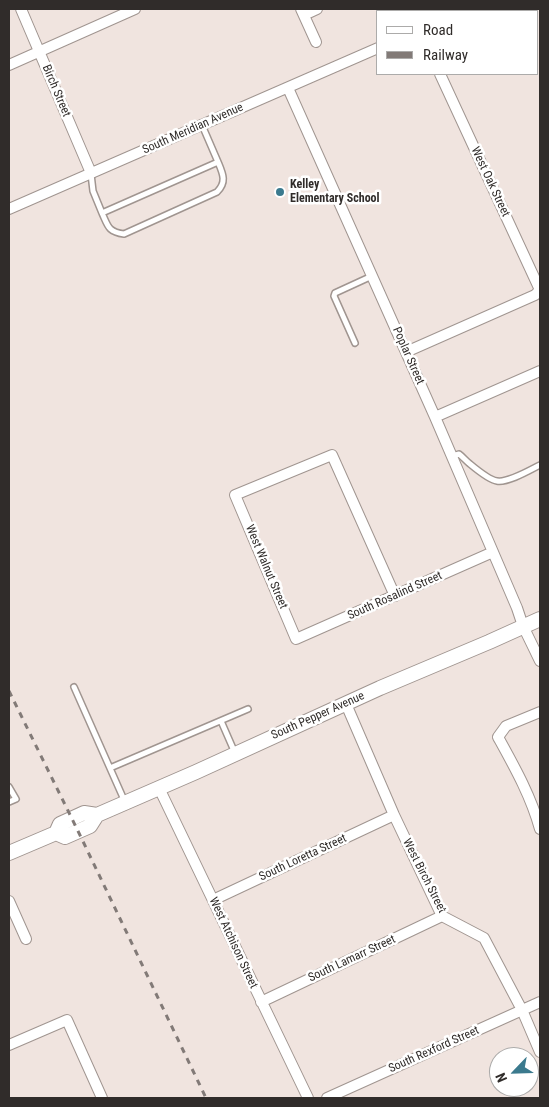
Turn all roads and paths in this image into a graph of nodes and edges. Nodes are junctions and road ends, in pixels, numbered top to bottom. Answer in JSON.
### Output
{"nodes":[{"id":1,"x":21,"y":9,"type":"edge"},
{"id":2,"x":135,"y":9,"type":"edge"},
{"id":3,"x":317,"y":9,"type":"edge"},
{"id":4,"x":303,"y":12,"type":"edge"},
{"id":5,"x":316,"y":42,"type":"dead end"},
{"id":6,"x":376,"y":49,"type":"edge"},
{"id":7,"x":39,"y":51,"type":"junction"},
{"id":8,"x":9,"y":65,"type":"edge"},
{"id":9,"x":440,"y":75,"type":"edge"},
{"id":10,"x":288,"y":88,"type":"junction"},
{"id":11,"x":202,"y":125,"type":"junction"},
{"id":12,"x":218,"y":162,"type":"junction"},
{"id":13,"x":91,"y":173,"type":"junction"},
{"id":14,"x":9,"y":209,"type":"edge"},
{"id":15,"x":102,"y":213,"type":"junction"},
{"id":16,"x":372,"y":276,"type":"junction"},
{"id":17,"x":540,"y":290,"type":"edge"},
{"id":18,"x":356,"y":343,"type":"dead end"},
{"id":19,"x":406,"y":352,"type":"junction"},
{"id":20,"x":540,"y":371,"type":"edge"},
{"id":21,"x":435,"y":418,"type":"junction"},
{"id":22,"x":452,"y":456,"type":"junction"},
{"id":23,"x":540,"y":465,"type":"edge"},
{"id":24,"x":492,"y":552,"type":"junction"},
{"id":25,"x":395,"y":596,"type":"junction"},
{"id":26,"x":540,"y":619,"type":"edge"},
{"id":27,"x":523,"y":626,"type":"junction"},
{"id":28,"x":296,"y":639,"type":"joint"},
{"id":29,"x":540,"y":661,"type":"edge"},
{"id":30,"x":74,"y":687,"type":"dead end"},
{"id":31,"x":346,"y":704,"type":"junction"},
{"id":32,"x":248,"y":709,"type":"dead end"},
{"id":33,"x":540,"y":712,"type":"edge"},
{"id":34,"x":220,"y":721,"type":"junction"},
{"id":35,"x":235,"y":754,"type":"junction"},
{"id":36,"x":110,"y":768,"type":"junction"},
{"id":37,"x":9,"y":787,"type":"edge"},
{"id":38,"x":159,"y":788,"type":"junction"},
{"id":39,"x":9,"y":802,"type":"edge"},
{"id":40,"x":125,"y":802,"type":"junction"},
{"id":41,"x":394,"y":816,"type":"junction"},
{"id":42,"x":540,"y":829,"type":"edge"},
{"id":43,"x":9,"y":853,"type":"edge"},
{"id":44,"x":213,"y":900,"type":"junction"},
{"id":45,"x":9,"y":901,"type":"edge"},
{"id":46,"x":442,"y":916,"type":"junction"},
{"id":47,"x":26,"y":939,"type":"dead end"},
{"id":48,"x":261,"y":1002,"type":"junction"},
{"id":49,"x":540,"y":1002,"type":"edge"},
{"id":50,"x":522,"y":1010,"type":"junction"},
{"id":51,"x":9,"y":1045,"type":"edge"},
{"id":52,"x":540,"y":1052,"type":"edge"},
{"id":53,"x":102,"y":1098,"type":"edge"},
{"id":54,"x":308,"y":1098,"type":"edge"},
{"id":55,"x":327,"y":1098,"type":"edge"}],
"edges":[{"from":1,"to":7,"type":"street","name":"Birch Street"},
{"from":2,"to":7,"type":"street"},
{"from":3,"to":4,"type":"street"},
{"from":4,"to":5,"type":"street"},
{"from":6,"to":10,"type":"street","name":"South Meridian Avenue"},
{"from":7,"to":8,"type":"street"},
{"from":7,"to":13,"type":"street","name":"Birch Street"},
{"from":9,"to":17,"type":"street","name":"West Oak Street"},
{"from":10,"to":11,"type":"street","name":"South Meridian Avenue"},
{"from":10,"to":16,"type":"street","name":"Poplar Street"},
{"from":11,"to":12,"type":"lane"},
{"from":11,"to":13,"type":"street","name":"South Meridian Avenue"},
{"from":12,"to":15,"type":"lane"},
{"from":12,"to":15,"type":"lane"},
{"from":13,"to":14,"type":"street","name":"South Meridian Avenue"},
{"from":13,"to":15,"type":"lane"},
{"from":16,"to":18,"type":"lane"},
{"from":16,"to":19,"type":"street","name":"Poplar Street"},
{"from":17,"to":19,"type":"street"},
{"from":19,"to":21,"type":"street","name":"Poplar Street"},
{"from":20,"to":21,"type":"street"},
{"from":21,"to":22,"type":"street","name":"Poplar Street"},
{"from":22,"to":23,"type":"lane"},
{"from":22,"to":24,"type":"street","name":"Poplar Street"},
{"from":24,"to":25,"type":"street","name":"South Rosalind Street"},
{"from":24,"to":27,"type":"street","name":"Poplar Street"},
{"from":25,"to":28,"type":"street","name":"South Rosalind Street"},
{"from":25,"to":28,"type":"street","name":"West Walnut Street"},
{"from":26,"to":27,"type":"main road","name":"South Pepper Avenue"},
{"from":27,"to":29,"type":"street","name":"Poplar Street"},
{"from":27,"to":31,"type":"main road","name":"South Pepper Avenue"},
{"from":30,"to":36,"type":"lane"},
{"from":31,"to":35,"type":"main road","name":"South Pepper Avenue"},
{"from":31,"to":41,"type":"street","name":"West Birch Street"},
{"from":32,"to":34,"type":"lane"},
{"from":33,"to":42,"type":"street"},
{"from":34,"to":35,"type":"lane"},
{"from":34,"to":36,"type":"lane"},
{"from":35,"to":38,"type":"main road","name":"South Pepper Avenue"},
{"from":36,"to":40,"type":"lane"},
{"from":37,"to":39,"type":"lane"},
{"from":38,"to":40,"type":"main road","name":"South Pepper Avenue"},
{"from":38,"to":44,"type":"street","name":"West Atchison Street"},
{"from":40,"to":43,"type":"main road","name":"South Pepper Avenue"},
{"from":41,"to":44,"type":"street","name":"South Loretta Street"},
{"from":41,"to":46,"type":"street","name":"West Birch Street"},
{"from":44,"to":48,"type":"street","name":"West Atchison Street"},
{"from":45,"to":47,"type":"street"},
{"from":46,"to":48,"type":"street","name":"South Lamarr Street"},
{"from":46,"to":50,"type":"street","name":"West Birch Street"},
{"from":48,"to":54,"type":"street","name":"West Atchison Street"},
{"from":49,"to":50,"type":"street","name":"South Rexford Street"},
{"from":50,"to":52,"type":"street","name":"West Birch Street"},
{"from":50,"to":55,"type":"street","name":"South Rexford Street"},
{"from":51,"to":53,"type":"street"}]}
